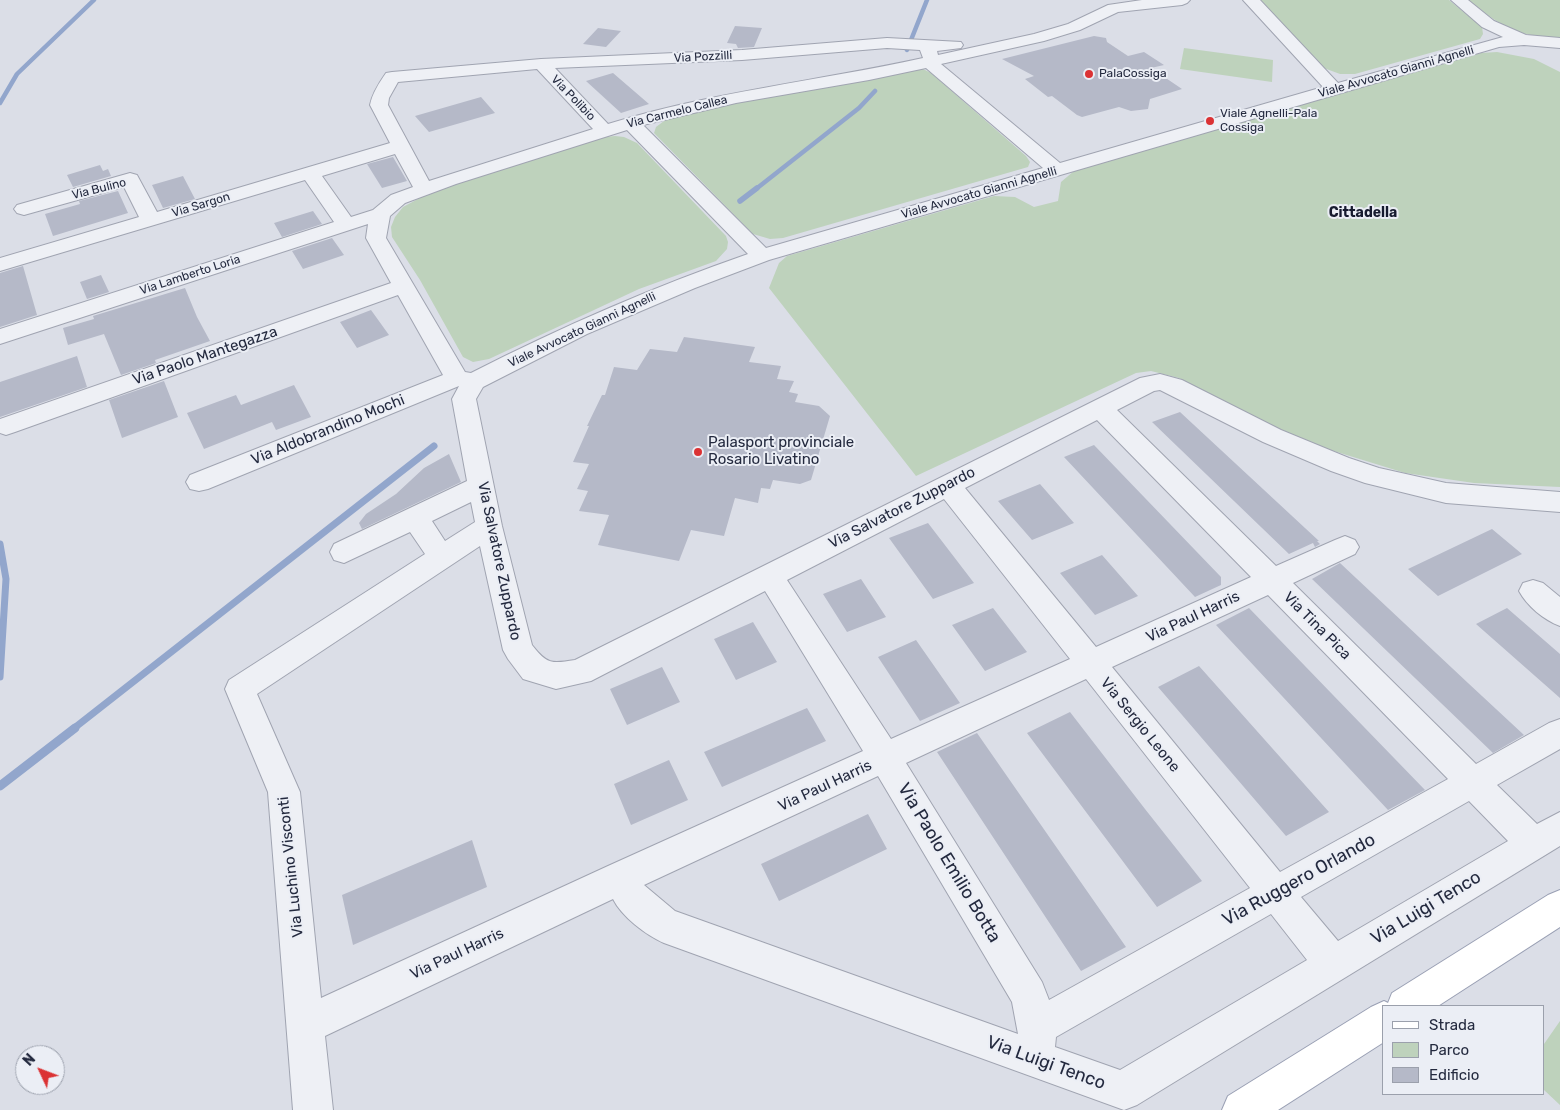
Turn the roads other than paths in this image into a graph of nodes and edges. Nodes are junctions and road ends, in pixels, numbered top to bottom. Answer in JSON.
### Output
{"nodes":[{"id":1,"x":1182,"y":0,"type":"edge"},
{"id":2,"x":1251,"y":0,"type":"edge"},
{"id":3,"x":1458,"y":0,"type":"edge"},
{"id":4,"x":1116,"y":4,"type":"edge"},
{"id":5,"x":1488,"y":24,"type":"junction"},
{"id":6,"x":1560,"y":43,"type":"edge"},
{"id":7,"x":1504,"y":46,"type":"junction"},
{"id":8,"x":1526,"y":46,"type":"junction"},
{"id":9,"x":929,"y":54,"type":"junction"},
{"id":10,"x":1560,"y":55,"type":"edge"},
{"id":11,"x":541,"y":64,"type":"junction"},
{"id":12,"x":1335,"y":90,"type":"junction"},
{"id":13,"x":630,"y":123,"type":"junction"},
{"id":14,"x":605,"y":131,"type":"junction"},
{"id":15,"x":401,"y":146,"type":"junction"},
{"id":16,"x":1056,"y":170,"type":"junction"},
{"id":17,"x":310,"y":173,"type":"junction"},
{"id":18,"x":424,"y":188,"type":"junction"},
{"id":19,"x":24,"y":209,"type":"dead end"},
{"id":20,"x":380,"y":214,"type":"junction"},
{"id":21,"x":151,"y":220,"type":"junction"},
{"id":22,"x":346,"y":225,"type":"junction"},
{"id":23,"x":762,"y":256,"type":"junction"},
{"id":24,"x":0,"y":265,"type":"edge"},
{"id":25,"x":404,"y":286,"type":"junction"},
{"id":26,"x":0,"y":337,"type":"edge"},
{"id":27,"x":466,"y":380,"type":"junction"},
{"id":28,"x":1100,"y":408,"type":"junction"},
{"id":29,"x":6,"y":426,"type":"dead end"},
{"id":30,"x":199,"y":482,"type":"dead end"},
{"id":31,"x":482,"y":484,"type":"junction"},
{"id":32,"x":948,"y":485,"type":"junction"},
{"id":33,"x":1560,"y":502,"type":"edge"},
{"id":34,"x":414,"y":517,"type":"junction"},
{"id":35,"x":489,"y":526,"type":"junction"},
{"id":36,"x":1345,"y":547,"type":"dead end"},
{"id":37,"x":344,"y":552,"type":"dead end"},
{"id":38,"x":442,"y":557,"type":"junction"},
{"id":39,"x":770,"y":576,"type":"junction"},
{"id":40,"x":1272,"y":581,"type":"junction"},
{"id":41,"x":1533,"y":591,"type":"dead end"},
{"id":42,"x":1560,"y":614,"type":"edge"},
{"id":43,"x":1091,"y":664,"type":"junction"},
{"id":44,"x":1560,"y":733,"type":"edge"},
{"id":45,"x":885,"y":758,"type":"junction"},
{"id":46,"x":1473,"y":782,"type":"junction"},
{"id":47,"x":1547,"y":836,"type":"edge"},
{"id":48,"x":620,"y":878,"type":"junction"},
{"id":49,"x":1276,"y":893,"type":"junction"},
{"id":50,"x":1560,"y":907,"type":"edge"},
{"id":51,"x":1333,"y":964,"type":"junction"},
{"id":52,"x":1407,"y":1005,"type":"edge"},
{"id":53,"x":1382,"y":1021,"type":"edge"},
{"id":54,"x":306,"y":1025,"type":"junction"},
{"id":55,"x":1037,"y":1043,"type":"junction"},
{"id":56,"x":313,"y":1110,"type":"edge"},
{"id":57,"x":1242,"y":1110,"type":"edge"}],
"edges":[{"from":1,"to":4,"type":"street"},
{"from":2,"to":12,"type":"street"},
{"from":3,"to":5,"type":"street"},
{"from":4,"to":9,"type":"street","name":"Via Pozzilli"},
{"from":5,"to":7,"type":"street"},
{"from":5,"to":8,"type":"street"},
{"from":6,"to":8,"type":"street"},
{"from":7,"to":8,"type":"street","name":"Viale Avvocato Gianni Agnelli"},
{"from":7,"to":12,"type":"street","name":"Viale Avvocato Gianni Agnelli"},
{"from":8,"to":10,"type":"street"},
{"from":9,"to":11,"type":"street","name":"Via Pozzilli"},
{"from":9,"to":13,"type":"street","name":"Via Carmelo Callea"},
{"from":9,"to":16,"type":"street"},
{"from":11,"to":14,"type":"street","name":"Via Polibio"},
{"from":11,"to":15,"type":"street","name":"Via Pozzilli"},
{"from":12,"to":16,"type":"street","name":"Viale Avvocato Gianni Agnelli"},
{"from":13,"to":14,"type":"street","name":"Via Carmelo Callea"},
{"from":13,"to":23,"type":"street"},
{"from":14,"to":18,"type":"street","name":"Via Carmelo Callea"},
{"from":15,"to":17,"type":"street","name":"Via Sargon"},
{"from":15,"to":18,"type":"street"},
{"from":16,"to":23,"type":"street","name":"Viale Avvocato Gianni Agnelli"},
{"from":17,"to":21,"type":"street","name":"Via Sargon"},
{"from":17,"to":22,"type":"street"},
{"from":18,"to":20,"type":"street","name":"Via Carmelo Callea"},
{"from":19,"to":21,"type":"street","name":"Via Bulino"},
{"from":20,"to":22,"type":"street","name":"Via Lamberto Loria"},
{"from":20,"to":25,"type":"street"},
{"from":21,"to":24,"type":"street","name":"Via Sargon"},
{"from":22,"to":26,"type":"street","name":"Via Lamberto Loria"},
{"from":23,"to":27,"type":"street","name":"Viale Avvocato Gianni Agnelli"},
{"from":25,"to":27,"type":"street"},
{"from":25,"to":29,"type":"street","name":"Via Paolo Mantegazza"},
{"from":27,"to":30,"type":"street","name":"Via Aldobrandino Mochi"},
{"from":27,"to":31,"type":"street","name":"Via Salvatore Zuppardo"},
{"from":28,"to":32,"type":"street","name":"Via Salvatore Zuppardo"},
{"from":28,"to":33,"type":"street","name":"Via Salvatore Zuppardo"},
{"from":28,"to":40,"type":"street","name":"Via Tina Pica"},
{"from":31,"to":34,"type":"street"},
{"from":31,"to":35,"type":"street","name":"Via Salvatore Zuppardo"},
{"from":32,"to":39,"type":"street","name":"Via Salvatore Zuppardo"},
{"from":32,"to":43,"type":"street","name":"Via Sergio Leone"},
{"from":34,"to":37,"type":"street"},
{"from":34,"to":38,"type":"street"},
{"from":35,"to":38,"type":"street","name":"Via Luchino Visconti"},
{"from":35,"to":39,"type":"street","name":"Via Salvatore Zuppardo"},
{"from":36,"to":40,"type":"street","name":"Via Paul Harris"},
{"from":38,"to":54,"type":"street","name":"Via Luchino Visconti"},
{"from":39,"to":45,"type":"street","name":"Via Paolo Emilio Botta"},
{"from":40,"to":43,"type":"street","name":"Via Paul Harris"},
{"from":40,"to":46,"type":"street","name":"Via Tina Pica"},
{"from":41,"to":42,"type":"street"},
{"from":43,"to":45,"type":"street","name":"Via Paul Harris"},
{"from":43,"to":49,"type":"street","name":"Via Sergio Leone"},
{"from":44,"to":46,"type":"street","name":"Via Ruggero Orlando"},
{"from":45,"to":48,"type":"street","name":"Via Paul Harris"},
{"from":45,"to":55,"type":"street","name":"Via Paolo Emilio Botta"},
{"from":46,"to":47,"type":"street","name":"Via Tina Pica"},
{"from":46,"to":49,"type":"street","name":"Via Ruggero Orlando"},
{"from":47,"to":51,"type":"street","name":"Via Luigi Tenco"},
{"from":48,"to":54,"type":"street","name":"Via Paul Harris"},
{"from":48,"to":55,"type":"street","name":"Via Luigi Tenco"},
{"from":49,"to":51,"type":"street","name":"Via Sergio Leone"},
{"from":49,"to":55,"type":"street","name":"Via Ruggero Orlando"},
{"from":50,"to":52,"type":"main road"},
{"from":51,"to":55,"type":"street","name":"Via Luigi Tenco"},
{"from":53,"to":57,"type":"main road"},
{"from":54,"to":56,"type":"street","name":"Via Luchino Visconti"}]}
